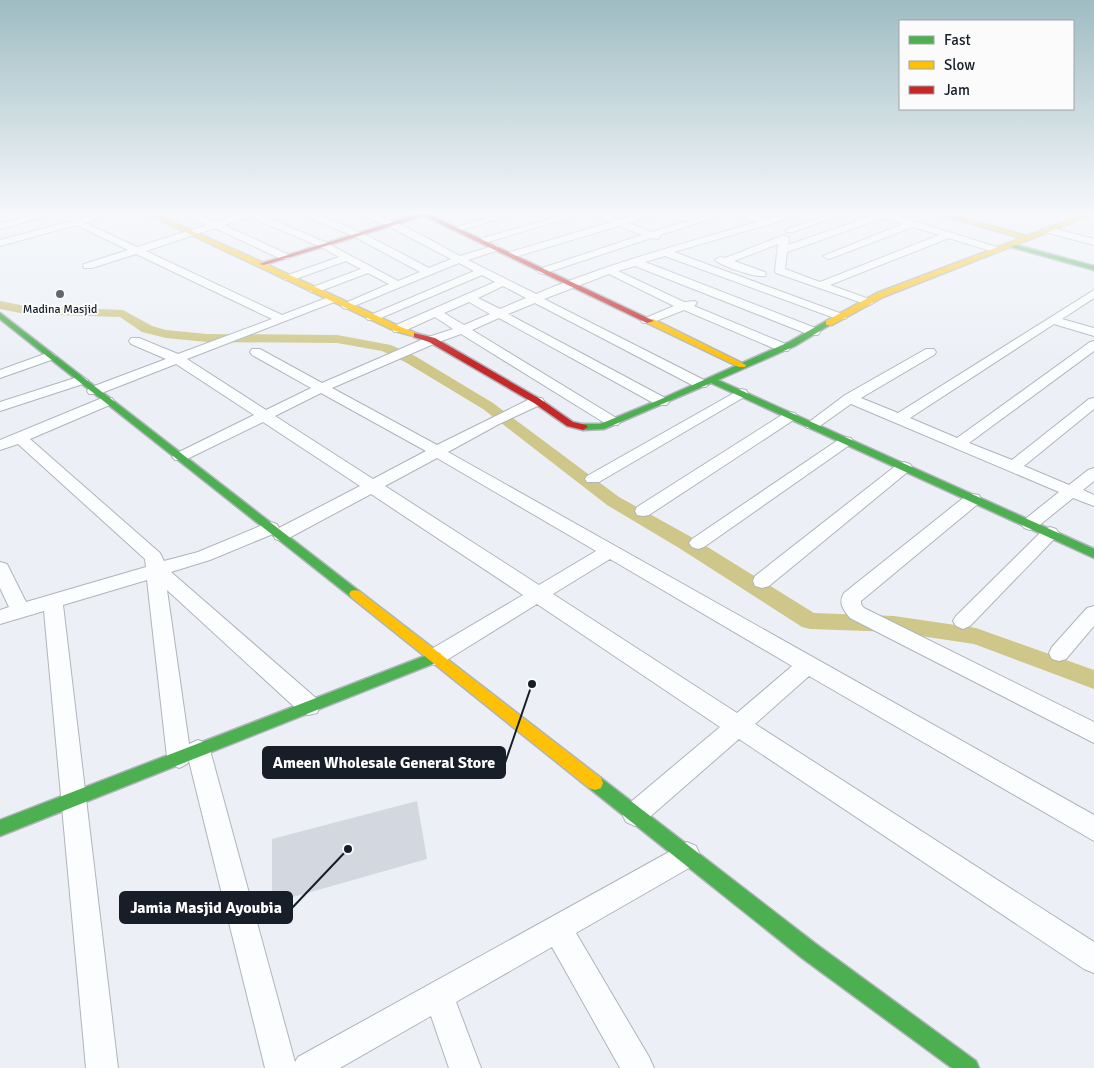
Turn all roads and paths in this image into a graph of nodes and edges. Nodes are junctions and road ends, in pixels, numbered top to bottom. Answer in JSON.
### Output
{"nodes":[{"id":1,"x":98,"y":263,"type":"edge"},
{"id":2,"x":162,"y":263,"type":"edge"},
{"id":3,"x":266,"y":263,"type":"edge"},
{"id":4,"x":332,"y":263,"type":"edge"},
{"id":5,"x":359,"y":263,"type":"edge"},
{"id":6,"x":411,"y":263,"type":"edge"},
{"id":7,"x":450,"y":263,"type":"edge"},
{"id":8,"x":466,"y":263,"type":"edge"},
{"id":9,"x":527,"y":263,"type":"edge"},
{"id":10,"x":567,"y":263,"type":"edge"},
{"id":11,"x":633,"y":263,"type":"edge"},
{"id":12,"x":637,"y":263,"type":"edge"},
{"id":13,"x":694,"y":263,"type":"edge"},
{"id":14,"x":727,"y":263,"type":"edge"},
{"id":15,"x":781,"y":263,"type":"edge"},
{"id":16,"x":878,"y":263,"type":"edge"},
{"id":17,"x":964,"y":263,"type":"edge"},
{"id":18,"x":1075,"y":263,"type":"edge"},
{"id":19,"x":262,"y":264,"type":"joint"},
{"id":20,"x":88,"y":266,"type":"dead end"},
{"id":21,"x":1094,"y":268,"type":"edge"},
{"id":22,"x":370,"y":269,"type":"junction"},
{"id":23,"x":482,"y":271,"type":"junction"},
{"id":24,"x":543,"y":271,"type":"junction"},
{"id":25,"x":610,"y":271,"type":"junction"},
{"id":26,"x":429,"y":272,"type":"junction"},
{"id":27,"x":290,"y":278,"type":"junction"},
{"id":28,"x":743,"y":281,"type":"junction"},
{"id":29,"x":504,"y":282,"type":"junction"},
{"id":30,"x":568,"y":284,"type":"junction"},
{"id":31,"x":398,"y":285,"type":"junction"},
{"id":32,"x":821,"y":285,"type":"junction"},
{"id":33,"x":314,"y":290,"type":"junction"},
{"id":34,"x":715,"y":293,"type":"junction"},
{"id":35,"x":1092,"y":297,"type":"edge"},
{"id":36,"x":470,"y":298,"type":"junction"},
{"id":37,"x":535,"y":298,"type":"junction"},
{"id":38,"x":333,"y":300,"type":"junction"},
{"id":39,"x":868,"y":302,"type":"junction"},
{"id":40,"x":347,"y":306,"type":"junction"},
{"id":41,"x":684,"y":306,"type":"junction"},
{"id":42,"x":436,"y":312,"type":"junction"},
{"id":43,"x":499,"y":314,"type":"junction"},
{"id":44,"x":841,"y":317,"type":"junction"},
{"id":45,"x":372,"y":318,"type":"junction"},
{"id":46,"x":2,"y":319,"type":"edge"},
{"id":47,"x":282,"y":319,"type":"junction"},
{"id":48,"x":1053,"y":320,"type":"junction"},
{"id":49,"x":647,"y":321,"type":"junction"},
{"id":50,"x":398,"y":329,"type":"junction"},
{"id":51,"x":464,"y":329,"type":"junction"},
{"id":52,"x":814,"y":332,"type":"junction"},
{"id":53,"x":1094,"y":332,"type":"edge"},
{"id":54,"x":432,"y":340,"type":"junction"},
{"id":55,"x":135,"y":341,"type":"dead end"},
{"id":56,"x":1094,"y":345,"type":"edge"},
{"id":57,"x":784,"y":348,"type":"junction"},
{"id":58,"x":256,"y":352,"type":"dead end"},
{"id":59,"x":930,"y":352,"type":"dead end"},
{"id":60,"x":50,"y":356,"type":"junction"},
{"id":61,"x":178,"y":359,"type":"junction"},
{"id":62,"x":742,"y":365,"type":"junction"},
{"id":63,"x":0,"y":374,"type":"edge"},
{"id":64,"x":81,"y":380,"type":"junction"},
{"id":65,"x":706,"y":382,"type":"junction"},
{"id":66,"x":323,"y":387,"type":"junction"},
{"id":67,"x":94,"y":391,"type":"junction"},
{"id":68,"x":741,"y":394,"type":"junction"},
{"id":69,"x":850,"y":398,"type":"junction"},
{"id":70,"x":108,"y":401,"type":"junction"},
{"id":71,"x":537,"y":401,"type":"junction"},
{"id":72,"x":662,"y":402,"type":"junction"},
{"id":73,"x":1094,"y":402,"type":"edge"},
{"id":74,"x":0,"y":407,"type":"edge"},
{"id":75,"x":264,"y":416,"type":"junction"},
{"id":76,"x":790,"y":416,"type":"junction"},
{"id":77,"x":898,"y":419,"type":"junction"},
{"id":78,"x":613,"y":422,"type":"junction"},
{"id":79,"x":812,"y":425,"type":"junction"},
{"id":80,"x":20,"y":438,"type":"junction"},
{"id":81,"x":846,"y":441,"type":"junction"},
{"id":82,"x":958,"y":444,"type":"junction"},
{"id":83,"x":0,"y":445,"type":"edge"},
{"id":84,"x":438,"y":452,"type":"junction"},
{"id":85,"x":180,"y":457,"type":"junction"},
{"id":86,"x":904,"y":467,"type":"junction"},
{"id":87,"x":1013,"y":467,"type":"junction"},
{"id":88,"x":1094,"y":472,"type":"edge"},
{"id":89,"x":593,"y":479,"type":"dead end"},
{"id":90,"x":373,"y":487,"type":"junction"},
{"id":91,"x":1071,"y":492,"type":"junction"},
{"id":92,"x":973,"y":498,"type":"junction"},
{"id":93,"x":1094,"y":501,"type":"edge"},
{"id":94,"x":643,"y":511,"type":"dead end"},
{"id":95,"x":1030,"y":524,"type":"junction"},
{"id":96,"x":276,"y":532,"type":"junction"},
{"id":97,"x":1050,"y":533,"type":"junction"},
{"id":98,"x":698,"y":543,"type":"dead end"},
{"id":99,"x":610,"y":551,"type":"junction"},
{"id":100,"x":1094,"y":554,"type":"edge"},
{"id":101,"x":0,"y":569,"type":"edge"},
{"id":102,"x":156,"y":570,"type":"junction"},
{"id":103,"x":762,"y":581,"type":"dead end"},
{"id":104,"x":538,"y":595,"type":"junction"},
{"id":105,"x":53,"y":601,"type":"junction"},
{"id":106,"x":21,"y":610,"type":"junction"},
{"id":107,"x":1094,"y":613,"type":"edge"},
{"id":108,"x":0,"y":617,"type":"edge"},
{"id":109,"x":963,"y":621,"type":"dead end"},
{"id":110,"x":1058,"y":653,"type":"dead end"},
{"id":111,"x":435,"y":657,"type":"junction"},
{"id":112,"x":808,"y":665,"type":"junction"},
{"id":113,"x":309,"y":706,"type":"junction"},
{"id":114,"x":738,"y":726,"type":"junction"},
{"id":115,"x":1094,"y":733,"type":"edge"},
{"id":116,"x":189,"y":754,"type":"junction"},
{"id":117,"x":74,"y":799,"type":"junction"},
{"id":118,"x":635,"y":814,"type":"junction"},
{"id":119,"x":0,"y":828,"type":"edge"},
{"id":120,"x":1094,"y":829,"type":"edge"},
{"id":121,"x":687,"y":855,"type":"junction"},
{"id":122,"x":557,"y":928,"type":"junction"},
{"id":123,"x":1094,"y":959,"type":"edge"},
{"id":124,"x":438,"y":995,"type":"junction"},
{"id":125,"x":102,"y":1068,"type":"edge"},
{"id":126,"x":281,"y":1068,"type":"edge"},
{"id":127,"x":309,"y":1068,"type":"edge"},
{"id":128,"x":465,"y":1068,"type":"edge"},
{"id":129,"x":638,"y":1068,"type":"edge"},
{"id":130,"x":969,"y":1068,"type":"edge"}],
"edges":[{"from":1,"to":20,"type":"street"},
{"from":2,"to":47,"type":"street"},
{"from":3,"to":19,"type":"street"},
{"from":4,"to":27,"type":"street"},
{"from":5,"to":22,"type":"street"},
{"from":6,"to":26,"type":"street"},
{"from":7,"to":26,"type":"street"},
{"from":8,"to":23,"type":"street"},
{"from":9,"to":24,"type":"street"},
{"from":10,"to":24,"type":"street"},
{"from":11,"to":25,"type":"street"},
{"from":12,"to":34,"type":"street"},
{"from":13,"to":28,"type":"street"},
{"from":14,"to":28,"type":"street"},
{"from":15,"to":32,"type":"street"},
{"from":16,"to":32,"type":"street"},
{"from":17,"to":39,"type":"street"},
{"from":18,"to":21,"type":"street"},
{"from":19,"to":27,"type":"street"},
{"from":22,"to":31,"type":"street"},
{"from":22,"to":33,"type":"street"},
{"from":23,"to":29,"type":"street"},
{"from":23,"to":45,"type":"street"},
{"from":24,"to":30,"type":"street"},
{"from":25,"to":30,"type":"street"},
{"from":25,"to":41,"type":"street"},
{"from":26,"to":31,"type":"street"},
{"from":27,"to":33,"type":"street"},
{"from":28,"to":34,"type":"street"},
{"from":28,"to":44,"type":"street"},
{"from":29,"to":36,"type":"street"},
{"from":29,"to":37,"type":"street"},
{"from":30,"to":37,"type":"street"},
{"from":30,"to":49,"type":"street"},
{"from":31,"to":40,"type":"street"},
{"from":32,"to":39,"type":"street"},
{"from":33,"to":38,"type":"street"},
{"from":34,"to":41,"type":"street"},
{"from":34,"to":52,"type":"street"},
{"from":35,"to":48,"type":"street"},
{"from":36,"to":42,"type":"street"},
{"from":36,"to":43,"type":"street"},
{"from":37,"to":43,"type":"street"},
{"from":37,"to":65,"type":"street"},
{"from":38,"to":40,"type":"street"},
{"from":38,"to":47,"type":"street"},
{"from":39,"to":44,"type":"street"},
{"from":40,"to":45,"type":"street"},
{"from":41,"to":49,"type":"street"},
{"from":41,"to":57,"type":"street"},
{"from":42,"to":50,"type":"street"},
{"from":42,"to":51,"type":"street"},
{"from":43,"to":51,"type":"street"},
{"from":43,"to":72,"type":"street"},
{"from":44,"to":52,"type":"street"},
{"from":45,"to":50,"type":"street"},
{"from":46,"to":60,"type":"street"},
{"from":47,"to":61,"type":"street"},
{"from":48,"to":53,"type":"street"},
{"from":48,"to":77,"type":"street"},
{"from":49,"to":62,"type":"street"},
{"from":50,"to":54,"type":"street"},
{"from":51,"to":54,"type":"street"},
{"from":51,"to":78,"type":"street"},
{"from":52,"to":57,"type":"street"},
{"from":54,"to":66,"type":"street"},
{"from":54,"to":71,"type":"street"},
{"from":55,"to":61,"type":"street"},
{"from":56,"to":82,"type":"street"},
{"from":57,"to":62,"type":"street"},
{"from":58,"to":66,"type":"street"},
{"from":59,"to":69,"type":"street"},
{"from":60,"to":63,"type":"street"},
{"from":60,"to":64,"type":"street"},
{"from":61,"to":67,"type":"street"},
{"from":61,"to":75,"type":"street"},
{"from":62,"to":65,"type":"street"},
{"from":64,"to":67,"type":"street"},
{"from":64,"to":74,"type":"street"},
{"from":65,"to":68,"type":"street"},
{"from":65,"to":72,"type":"street"},
{"from":66,"to":75,"type":"street"},
{"from":66,"to":84,"type":"street"},
{"from":67,"to":70,"type":"street"},
{"from":68,"to":76,"type":"street"},
{"from":68,"to":89,"type":"street"},
{"from":69,"to":77,"type":"street"},
{"from":69,"to":79,"type":"street"},
{"from":70,"to":80,"type":"street"},
{"from":70,"to":85,"type":"street"},
{"from":71,"to":78,"type":"street"},
{"from":71,"to":84,"type":"street"},
{"from":72,"to":78,"type":"street"},
{"from":73,"to":87,"type":"street"},
{"from":75,"to":85,"type":"street"},
{"from":75,"to":90,"type":"street"},
{"from":76,"to":79,"type":"street"},
{"from":76,"to":94,"type":"street"},
{"from":77,"to":82,"type":"street"},
{"from":79,"to":81,"type":"street"},
{"from":80,"to":83,"type":"street"},
{"from":80,"to":102,"type":"street"},
{"from":81,"to":86,"type":"street"},
{"from":81,"to":98,"type":"street"},
{"from":82,"to":87,"type":"street"},
{"from":84,"to":90,"type":"street"},
{"from":84,"to":99,"type":"street"},
{"from":85,"to":96,"type":"street"},
{"from":86,"to":92,"type":"street"},
{"from":86,"to":103,"type":"street"},
{"from":87,"to":91,"type":"street"},
{"from":88,"to":91,"type":"street"},
{"from":90,"to":96,"type":"street"},
{"from":90,"to":104,"type":"street"},
{"from":91,"to":93,"type":"street"},
{"from":91,"to":95,"type":"street"},
{"from":92,"to":95,"type":"street"},
{"from":92,"to":115,"type":"street"},
{"from":95,"to":97,"type":"street"},
{"from":96,"to":102,"type":"street"},
{"from":96,"to":111,"type":"street"},
{"from":97,"to":100,"type":"street"},
{"from":97,"to":109,"type":"street"},
{"from":99,"to":104,"type":"street"},
{"from":99,"to":112,"type":"street"},
{"from":101,"to":106,"type":"street"},
{"from":102,"to":105,"type":"street"},
{"from":102,"to":113,"type":"street"},
{"from":102,"to":116,"type":"street"},
{"from":104,"to":111,"type":"street"},
{"from":104,"to":114,"type":"street"},
{"from":105,"to":106,"type":"street"},
{"from":105,"to":117,"type":"street"},
{"from":106,"to":108,"type":"street"},
{"from":107,"to":110,"type":"street"},
{"from":111,"to":113,"type":"street"},
{"from":111,"to":118,"type":"street"},
{"from":112,"to":114,"type":"street"},
{"from":112,"to":120,"type":"street"},
{"from":113,"to":116,"type":"street"},
{"from":114,"to":118,"type":"street"},
{"from":114,"to":123,"type":"street"},
{"from":116,"to":117,"type":"street"},
{"from":116,"to":126,"type":"street"},
{"from":117,"to":119,"type":"street"},
{"from":117,"to":125,"type":"street"},
{"from":118,"to":121,"type":"street"},
{"from":121,"to":122,"type":"street"},
{"from":121,"to":130,"type":"street"},
{"from":122,"to":124,"type":"street"},
{"from":122,"to":129,"type":"street"},
{"from":124,"to":127,"type":"street"},
{"from":124,"to":128,"type":"street"}]}
